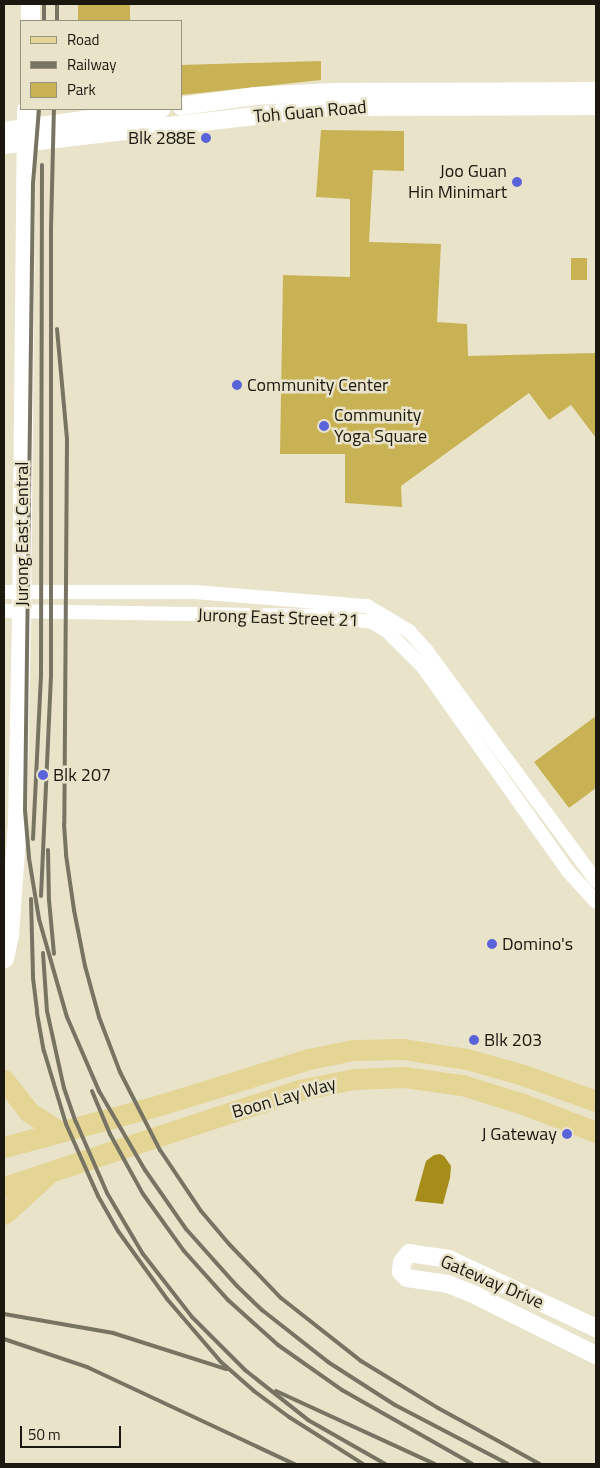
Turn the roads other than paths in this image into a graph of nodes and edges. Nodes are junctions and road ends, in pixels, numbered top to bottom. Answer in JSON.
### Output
{"nodes":[{"id":1,"x":30,"y":4,"type":"edge"},
{"id":2,"x":30,"y":20,"type":"edge"},
{"id":3,"x":596,"y":91,"type":"edge"},
{"id":4,"x":182,"y":106,"type":"edge"},
{"id":5,"x":596,"y":106,"type":"edge"},
{"id":6,"x":153,"y":110,"type":"edge"},
{"id":7,"x":25,"y":126,"type":"edge"},
{"id":8,"x":4,"y":131,"type":"edge"},
{"id":9,"x":4,"y":145,"type":"edge"},
{"id":10,"x":12,"y":592,"type":"edge"},
{"id":11,"x":12,"y":612,"type":"edge"},
{"id":12,"x":596,"y":881,"type":"edge"},
{"id":13,"x":596,"y":902,"type":"edge"},
{"id":14,"x":4,"y":958,"type":"edge"},
{"id":15,"x":4,"y":1080,"type":"edge"},
{"id":16,"x":596,"y":1101,"type":"edge"},
{"id":17,"x":60,"y":1132,"type":"junction"},
{"id":18,"x":596,"y":1132,"type":"edge"},
{"id":19,"x":4,"y":1147,"type":"edge"},
{"id":20,"x":52,"y":1171,"type":"junction"},
{"id":21,"x":4,"y":1186,"type":"edge"},
{"id":22,"x":4,"y":1214,"type":"edge"},
{"id":23,"x":592,"y":1324,"type":"edge"},
{"id":24,"x":596,"y":1354,"type":"edge"}],
"edges":[{"from":1,"to":2,"type":"main road"},
{"from":3,"to":4,"type":"street","name":"Toh Guan Road"},
{"from":5,"to":7,"type":"street","name":"Toh Guan Road"},
{"from":6,"to":7,"type":"street"},
{"from":7,"to":8,"type":"street"},
{"from":7,"to":9,"type":"street"},
{"from":7,"to":10,"type":"main road","name":"Jurong East Central"},
{"from":10,"to":11,"type":"main road","name":"Jurong East Central"},
{"from":10,"to":12,"type":"street","name":"Jurong East Street 21"},
{"from":11,"to":13,"type":"street","name":"Jurong East Street 21"},
{"from":11,"to":14,"type":"main road","name":"Jurong East Central"},
{"from":15,"to":17,"type":"main road"},
{"from":16,"to":17,"type":"main road","name":"Boon Lay Way"},
{"from":17,"to":19,"type":"main road","name":"Boon Lay Way"},
{"from":18,"to":20,"type":"main road","name":"Boon Lay Way"},
{"from":20,"to":21,"type":"main road","name":"Boon Lay Way"},
{"from":20,"to":22,"type":"main road"},
{"from":23,"to":24,"type":"street","name":"Gateway Drive"}]}
